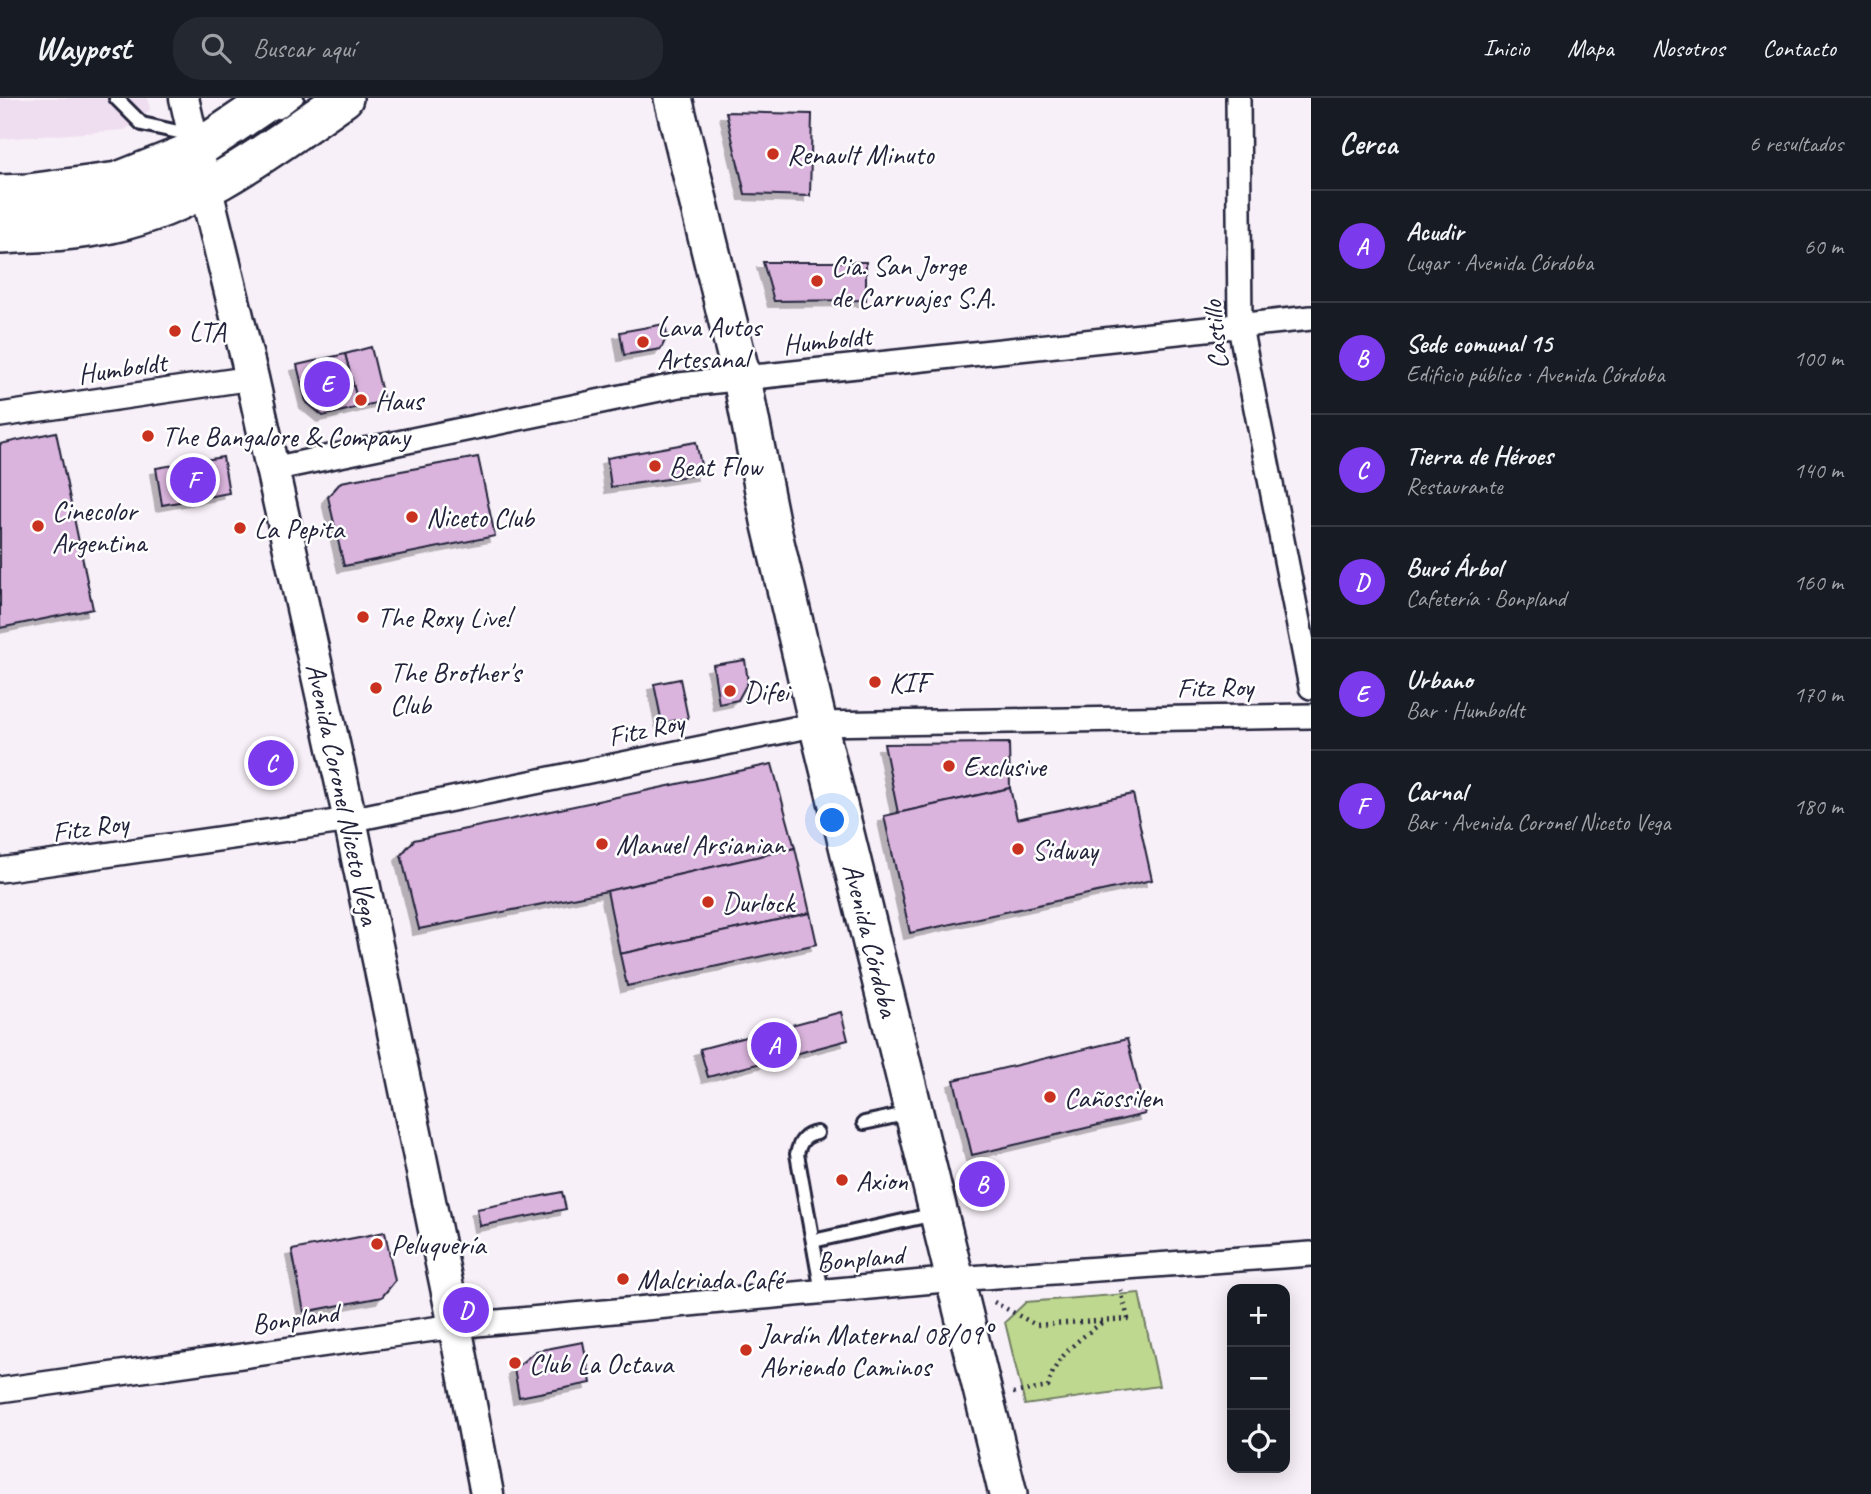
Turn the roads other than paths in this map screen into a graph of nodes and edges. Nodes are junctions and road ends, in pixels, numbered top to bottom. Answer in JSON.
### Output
{"nodes":[{"id":1,"x":116,"y":98,"type":"edge"},
{"id":2,"x":184,"y":98,"type":"edge"},
{"id":3,"x":298,"y":98,"type":"edge"},
{"id":4,"x":344,"y":98,"type":"edge"},
{"id":5,"x":673,"y":98,"type":"edge"},
{"id":6,"x":1238,"y":98,"type":"edge"},
{"id":7,"x":271,"y":109,"type":"edge"},
{"id":8,"x":201,"y":160,"type":"junction"},
{"id":9,"x":0,"y":194,"type":"edge"},
{"id":10,"x":0,"y":214,"type":"edge"},
{"id":11,"x":0,"y":235,"type":"edge"},
{"id":12,"x":1311,"y":318,"type":"edge"},
{"id":13,"x":1240,"y":327,"type":"junction"},
{"id":14,"x":252,"y":378,"type":"junction"},
{"id":15,"x":743,"y":379,"type":"junction"},
{"id":16,"x":0,"y":415,"type":"edge"},
{"id":17,"x":272,"y":469,"type":"junction"},
{"id":18,"x":1311,"y":687,"type":"edge"},
{"id":19,"x":1311,"y":716,"type":"edge"},
{"id":20,"x":818,"y":724,"type":"junction"},
{"id":21,"x":350,"y":820,"type":"junction"},
{"id":22,"x":0,"y":870,"type":"edge"},
{"id":23,"x":914,"y":1112,"type":"junction"},
{"id":24,"x":864,"y":1123,"type":"dead end"},
{"id":25,"x":817,"y":1133,"type":"dead end"},
{"id":26,"x":939,"y":1213,"type":"junction"},
{"id":27,"x":813,"y":1241,"type":"junction"},
{"id":28,"x":1311,"y":1254,"type":"edge"},
{"id":29,"x":955,"y":1279,"type":"junction"},
{"id":30,"x":822,"y":1292,"type":"junction"},
{"id":31,"x":454,"y":1326,"type":"junction"},
{"id":32,"x":0,"y":1390,"type":"edge"},
{"id":33,"x":487,"y":1494,"type":"edge"},
{"id":34,"x":1008,"y":1494,"type":"edge"}],
"edges":[{"from":1,"to":8,"type":"lane"},
{"from":2,"to":8,"type":"street","name":"Avenida Coronel Niceto Vega"},
{"from":3,"to":7,"type":"lane"},
{"from":4,"to":8,"type":"main road"},
{"from":5,"to":15,"type":"main road","name":"Avenida Córdoba"},
{"from":6,"to":13,"type":"street","name":"Castillo"},
{"from":7,"to":8,"type":"main road"},
{"from":8,"to":9,"type":"main road"},
{"from":8,"to":10,"type":"lane"},
{"from":8,"to":11,"type":"main road"},
{"from":8,"to":14,"type":"main road","name":"Avenida Coronel Niceto Vega"},
{"from":12,"to":13,"type":"street","name":"Humboldt"},
{"from":13,"to":15,"type":"street","name":"Humboldt"},
{"from":13,"to":18,"type":"street","name":"Castillo"},
{"from":14,"to":16,"type":"street","name":"Humboldt"},
{"from":14,"to":17,"type":"main road","name":"Avenida Coronel Niceto Vega"},
{"from":15,"to":17,"type":"street","name":"Humboldt"},
{"from":15,"to":20,"type":"main road","name":"Avenida Córdoba"},
{"from":17,"to":21,"type":"main road","name":"Avenida Coronel Niceto Vega"},
{"from":19,"to":20,"type":"street","name":"Fitz Roy"},
{"from":20,"to":21,"type":"street","name":"Fitz Roy"},
{"from":20,"to":23,"type":"main road","name":"Avenida Córdoba"},
{"from":21,"to":22,"type":"street","name":"Fitz Roy"},
{"from":21,"to":31,"type":"main road","name":"Avenida Coronel Niceto Vega"},
{"from":23,"to":24,"type":"lane"},
{"from":23,"to":26,"type":"main road","name":"Avenida Córdoba"},
{"from":25,"to":27,"type":"lane"},
{"from":26,"to":27,"type":"lane"},
{"from":26,"to":29,"type":"main road","name":"Avenida Córdoba"},
{"from":27,"to":30,"type":"lane"},
{"from":28,"to":29,"type":"street","name":"Bonpland"},
{"from":29,"to":30,"type":"street","name":"Bonpland"},
{"from":29,"to":34,"type":"main road","name":"Avenida Córdoba"},
{"from":30,"to":31,"type":"street","name":"Bonpland"},
{"from":31,"to":32,"type":"street","name":"Bonpland"},
{"from":31,"to":33,"type":"main road","name":"Avenida Coronel Niceto Vega"}]}
